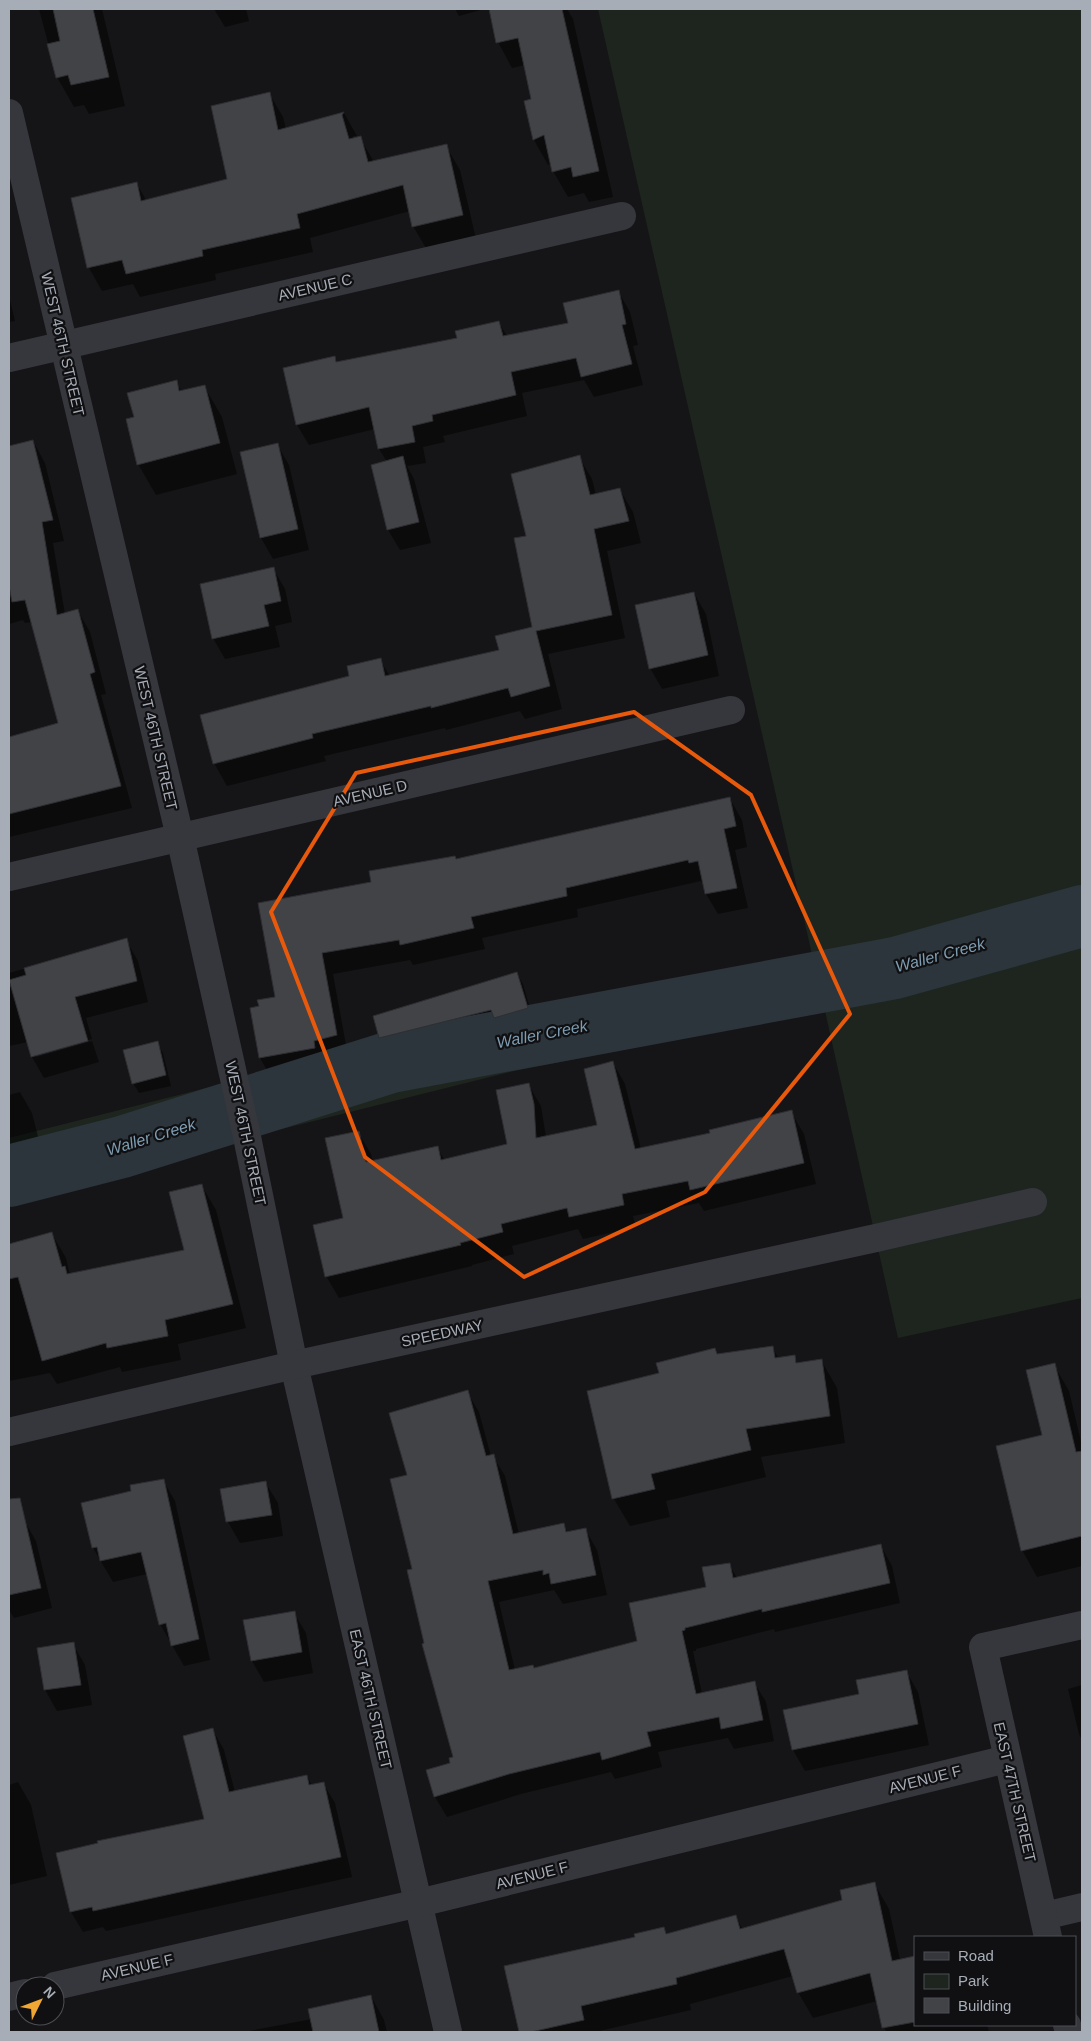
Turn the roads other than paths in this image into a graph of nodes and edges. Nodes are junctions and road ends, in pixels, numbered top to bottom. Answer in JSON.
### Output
{"nodes":[{"id":1,"x":9,"y":112,"type":"edge"},
{"id":2,"x":622,"y":216,"type":"dead end"},
{"id":3,"x":64,"y":345,"type":"junction"},
{"id":4,"x":9,"y":358,"type":"edge"},
{"id":5,"x":731,"y":710,"type":"dead end"},
{"id":6,"x":180,"y":837,"type":"junction"},
{"id":7,"x":9,"y":876,"type":"edge"},
{"id":8,"x":1033,"y":1202,"type":"dead end"},
{"id":9,"x":294,"y":1365,"type":"junction"},
{"id":10,"x":9,"y":1432,"type":"edge"},
{"id":11,"x":1082,"y":1625,"type":"edge"},
{"id":12,"x":1006,"y":1759,"type":"junction"},
{"id":13,"x":419,"y":1903,"type":"junction"},
{"id":14,"x":1082,"y":1907,"type":"edge"},
{"id":15,"x":1046,"y":1926,"type":"edge"},
{"id":16,"x":65,"y":1984,"type":"edge"},
{"id":17,"x":448,"y":2032,"type":"edge"}],
"edges":[{"from":1,"to":3,"type":"street","name":"WEST 46TH STREET"},
{"from":2,"to":3,"type":"street","name":"AVENUE C"},
{"from":3,"to":4,"type":"street","name":"AVENUE C"},
{"from":3,"to":6,"type":"street","name":"WEST 46TH STREET"},
{"from":5,"to":6,"type":"street","name":"AVENUE D"},
{"from":6,"to":7,"type":"street","name":"AVENUE D"},
{"from":6,"to":9,"type":"street","name":"WEST 46TH STREET"},
{"from":8,"to":9,"type":"street","name":"SPEEDWAY"},
{"from":9,"to":10,"type":"street","name":"SPEEDWAY"},
{"from":9,"to":13,"type":"street","name":"EAST 46TH STREET"},
{"from":11,"to":12,"type":"street","name":"EAST 47TH STREET"},
{"from":12,"to":13,"type":"street","name":"AVENUE F"},
{"from":12,"to":15,"type":"street","name":"EAST 47TH STREET"},
{"from":13,"to":16,"type":"street","name":"AVENUE F"},
{"from":13,"to":17,"type":"street","name":"EAST 46TH STREET"},
{"from":14,"to":15,"type":"street"}]}
